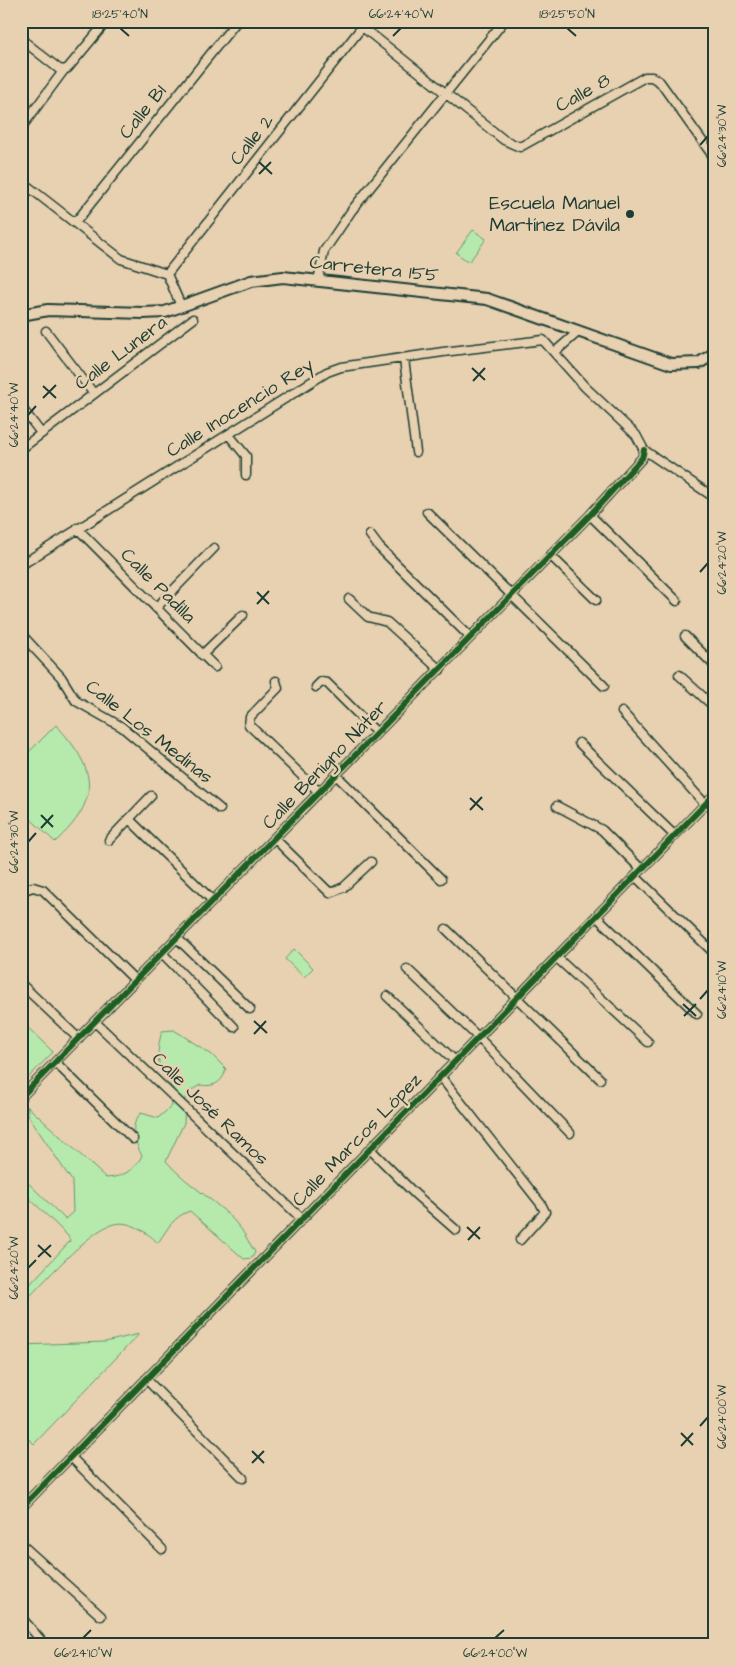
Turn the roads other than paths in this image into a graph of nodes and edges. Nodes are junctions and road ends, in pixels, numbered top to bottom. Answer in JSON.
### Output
{"nodes":[{"id":1,"x":107,"y":21,"type":"edge"},
{"id":2,"x":237,"y":21,"type":"edge"},
{"id":3,"x":355,"y":21,"type":"edge"},
{"id":4,"x":504,"y":21,"type":"edge"},
{"id":5,"x":362,"y":27,"type":"junction"},
{"id":6,"x":21,"y":39,"type":"edge"},
{"id":7,"x":64,"y":70,"type":"junction"},
{"id":8,"x":446,"y":94,"type":"junction"},
{"id":9,"x":21,"y":128,"type":"edge"},
{"id":10,"x":715,"y":159,"type":"edge"},
{"id":11,"x":21,"y":181,"type":"edge"},
{"id":12,"x":75,"y":223,"type":"junction"},
{"id":13,"x":167,"y":274,"type":"junction"},
{"id":14,"x":318,"y":281,"type":"junction"},
{"id":15,"x":181,"y":306,"type":"junction"},
{"id":16,"x":21,"y":315,"type":"edge"},
{"id":17,"x":193,"y":319,"type":"dead end"},
{"id":18,"x":46,"y":331,"type":"dead end"},
{"id":19,"x":579,"y":331,"type":"junction"},
{"id":20,"x":555,"y":352,"type":"junction"},
{"id":21,"x":715,"y":353,"type":"edge"},
{"id":22,"x":404,"y":359,"type":"junction"},
{"id":23,"x":94,"y":394,"type":"junction"},
{"id":24,"x":21,"y":407,"type":"edge"},
{"id":25,"x":41,"y":433,"type":"junction"},
{"id":26,"x":229,"y":435,"type":"junction"},
{"id":27,"x":21,"y":449,"type":"edge"},
{"id":28,"x":644,"y":450,"type":"junction"},
{"id":29,"x":416,"y":452,"type":"dead end"},
{"id":30,"x":246,"y":475,"type":"dead end"},
{"id":31,"x":715,"y":498,"type":"edge"},
{"id":32,"x":427,"y":512,"type":"dead end"},
{"id":33,"x":590,"y":515,"type":"junction"},
{"id":34,"x":77,"y":528,"type":"junction"},
{"id":35,"x":370,"y":535,"type":"dead end"},
{"id":36,"x":214,"y":548,"type":"dead end"},
{"id":37,"x":550,"y":556,"type":"junction"},
{"id":38,"x":21,"y":565,"type":"edge"},
{"id":39,"x":511,"y":595,"type":"junction"},
{"id":40,"x":349,"y":599,"type":"dead end"},
{"id":41,"x":596,"y":600,"type":"dead end"},
{"id":42,"x":677,"y":601,"type":"dead end"},
{"id":43,"x":156,"y":608,"type":"junction"},
{"id":44,"x":243,"y":615,"type":"dead end"},
{"id":45,"x":21,"y":634,"type":"edge"},
{"id":46,"x":685,"y":636,"type":"dead end"},
{"id":47,"x":470,"y":637,"type":"junction"},
{"id":48,"x":202,"y":655,"type":"junction"},
{"id":49,"x":715,"y":666,"type":"edge"},
{"id":50,"x":215,"y":668,"type":"dead end"},
{"id":51,"x":440,"y":670,"type":"junction"},
{"id":52,"x":679,"y":675,"type":"dead end"},
{"id":53,"x":276,"y":681,"type":"dead end"},
{"id":54,"x":604,"y":686,"type":"dead end"},
{"id":55,"x":316,"y":687,"type":"dead end"},
{"id":56,"x":715,"y":704,"type":"edge"},
{"id":57,"x":622,"y":712,"type":"dead end"},
{"id":58,"x":377,"y":734,"type":"junction"},
{"id":59,"x":580,"y":743,"type":"dead end"},
{"id":60,"x":336,"y":775,"type":"junction"},
{"id":61,"x":319,"y":792,"type":"junction"},
{"id":62,"x":715,"y":794,"type":"edge"},
{"id":63,"x":151,"y":796,"type":"dead end"},
{"id":64,"x":705,"y":804,"type":"junction"},
{"id":65,"x":557,"y":806,"type":"dead end"},
{"id":66,"x":220,"y":809,"type":"dead end"},
{"id":67,"x":129,"y":819,"type":"junction"},
{"id":68,"x":674,"y":835,"type":"junction"},
{"id":69,"x":274,"y":838,"type":"junction"},
{"id":70,"x":108,"y":840,"type":"dead end"},
{"id":71,"x":371,"y":862,"type":"dead end"},
{"id":72,"x":641,"y":869,"type":"junction"},
{"id":73,"x":635,"y":876,"type":"junction"},
{"id":74,"x":441,"y":879,"type":"dead end"},
{"id":75,"x":21,"y":891,"type":"edge"},
{"id":76,"x":213,"y":901,"type":"junction"},
{"id":77,"x":596,"y":916,"type":"junction"},
{"id":78,"x":446,"y":929,"type":"dead end"},
{"id":79,"x":176,"y":938,"type":"junction"},
{"id":80,"x":162,"y":953,"type":"junction"},
{"id":81,"x":715,"y":954,"type":"edge"},
{"id":82,"x":556,"y":957,"type":"junction"},
{"id":83,"x":407,"y":969,"type":"dead end"},
{"id":84,"x":135,"y":980,"type":"junction"},
{"id":85,"x":21,"y":984,"type":"edge"},
{"id":86,"x":387,"y":996,"type":"dead end"},
{"id":87,"x":516,"y":998,"type":"junction"},
{"id":88,"x":250,"y":1009,"type":"dead end"},
{"id":89,"x":696,"y":1014,"type":"dead end"},
{"id":90,"x":95,"y":1022,"type":"junction"},
{"id":91,"x":234,"y":1026,"type":"dead end"},
{"id":92,"x":478,"y":1037,"type":"junction"},
{"id":93,"x":79,"y":1039,"type":"junction"},
{"id":94,"x":648,"y":1042,"type":"dead end"},
{"id":95,"x":455,"y":1061,"type":"junction"},
{"id":96,"x":55,"y":1062,"type":"junction"},
{"id":97,"x":440,"y":1076,"type":"junction"},
{"id":98,"x":600,"y":1079,"type":"dead end"},
{"id":99,"x":21,"y":1097,"type":"edge"},
{"id":100,"x":570,"y":1133,"type":"dead end"},
{"id":101,"x":133,"y":1139,"type":"dead end"},
{"id":102,"x":370,"y":1149,"type":"junction"},
{"id":103,"x":302,"y":1219,"type":"junction"},
{"id":104,"x":456,"y":1230,"type":"dead end"},
{"id":105,"x":520,"y":1240,"type":"dead end"},
{"id":106,"x":146,"y":1379,"type":"junction"},
{"id":107,"x":70,"y":1457,"type":"junction"},
{"id":108,"x":243,"y":1478,"type":"dead end"},
{"id":109,"x":21,"y":1508,"type":"edge"},
{"id":110,"x":21,"y":1544,"type":"edge"},
{"id":111,"x":162,"y":1549,"type":"dead end"},
{"id":112,"x":102,"y":1616,"type":"dead end"},
{"id":113,"x":21,"y":1617,"type":"edge"},
{"id":114,"x":45,"y":1645,"type":"edge"}],
"edges":[{"from":1,"to":7,"type":"street"},
{"from":2,"to":12,"type":"street","name":"Calle B1"},
{"from":3,"to":5,"type":"street"},
{"from":4,"to":8,"type":"street"},
{"from":5,"to":8,"type":"street"},
{"from":5,"to":13,"type":"street","name":"Calle 2"},
{"from":6,"to":7,"type":"street"},
{"from":7,"to":9,"type":"street"},
{"from":8,"to":10,"type":"street","name":"Calle 8"},
{"from":8,"to":14,"type":"street"},
{"from":11,"to":12,"type":"street"},
{"from":12,"to":13,"type":"street"},
{"from":13,"to":15,"type":"street"},
{"from":14,"to":15,"type":"street","name":"Carretera 155"},
{"from":14,"to":19,"type":"street","name":"Carretera 155"},
{"from":15,"to":16,"type":"street","name":"Carretera 155"},
{"from":17,"to":23,"type":"street","name":"Calle Lunera"},
{"from":18,"to":23,"type":"street"},
{"from":19,"to":20,"type":"street"},
{"from":19,"to":21,"type":"street","name":"Carretera 155"},
{"from":20,"to":22,"type":"street","name":"Calle Inocencio Rey"},
{"from":20,"to":28,"type":"street"},
{"from":22,"to":26,"type":"street","name":"Calle Inocencio Rey"},
{"from":22,"to":29,"type":"street"},
{"from":23,"to":25,"type":"street","name":"Calle Lunera"},
{"from":24,"to":25,"type":"street"},
{"from":25,"to":27,"type":"street","name":"Calle Lunera"},
{"from":26,"to":30,"type":"street"},
{"from":26,"to":34,"type":"street","name":"Calle Inocencio Rey"},
{"from":28,"to":31,"type":"street"},
{"from":28,"to":33,"type":"street","name":"Calle Benigno Náter"},
{"from":32,"to":39,"type":"street"},
{"from":33,"to":37,"type":"street","name":"Calle Benigno Náter"},
{"from":33,"to":42,"type":"street"},
{"from":34,"to":38,"type":"street","name":"Calle Inocencio Rey"},
{"from":34,"to":43,"type":"street","name":"Calle Padilla"},
{"from":35,"to":47,"type":"street"},
{"from":36,"to":43,"type":"street"},
{"from":37,"to":39,"type":"street","name":"Calle Benigno Náter"},
{"from":37,"to":41,"type":"street"},
{"from":39,"to":47,"type":"street","name":"Calle Benigno Náter"},
{"from":39,"to":54,"type":"street"},
{"from":40,"to":51,"type":"street"},
{"from":43,"to":48,"type":"street","name":"Calle Padilla"},
{"from":44,"to":48,"type":"street"},
{"from":45,"to":66,"type":"street","name":"Calle Los Medinas"},
{"from":46,"to":49,"type":"street"},
{"from":47,"to":51,"type":"street","name":"Calle Benigno Náter"},
{"from":48,"to":50,"type":"street","name":"Calle Padilla"},
{"from":51,"to":58,"type":"street","name":"Calle Benigno Náter"},
{"from":52,"to":56,"type":"street"},
{"from":53,"to":61,"type":"street"},
{"from":55,"to":58,"type":"street"},
{"from":57,"to":64,"type":"street"},
{"from":58,"to":60,"type":"street","name":"Calle Benigno Náter"},
{"from":59,"to":68,"type":"street"},
{"from":60,"to":61,"type":"street","name":"Calle Benigno Náter"},
{"from":60,"to":74,"type":"street"},
{"from":61,"to":69,"type":"street","name":"Calle Benigno Náter"},
{"from":62,"to":64,"type":"street","name":"Calle Marcos López"},
{"from":63,"to":67,"type":"street"},
{"from":64,"to":68,"type":"street","name":"Calle Marcos López"},
{"from":65,"to":72,"type":"street"},
{"from":67,"to":70,"type":"street"},
{"from":67,"to":76,"type":"street"},
{"from":68,"to":72,"type":"street","name":"Calle Marcos López"},
{"from":69,"to":71,"type":"street"},
{"from":69,"to":76,"type":"street","name":"Calle Benigno Náter"},
{"from":72,"to":73,"type":"street","name":"Calle Marcos López"},
{"from":73,"to":77,"type":"street","name":"Calle Marcos López"},
{"from":73,"to":81,"type":"street"},
{"from":75,"to":84,"type":"street"},
{"from":76,"to":79,"type":"street","name":"Calle Benigno Náter"},
{"from":77,"to":82,"type":"street","name":"Calle Marcos López"},
{"from":77,"to":89,"type":"street"},
{"from":78,"to":87,"type":"street"},
{"from":79,"to":80,"type":"street","name":"Calle Benigno Náter"},
{"from":79,"to":88,"type":"street"},
{"from":80,"to":84,"type":"street","name":"Calle Benigno Náter"},
{"from":80,"to":91,"type":"street"},
{"from":82,"to":87,"type":"street","name":"Calle Marcos López"},
{"from":82,"to":94,"type":"street"},
{"from":83,"to":92,"type":"street"},
{"from":84,"to":90,"type":"street","name":"Calle Benigno Náter"},
{"from":85,"to":93,"type":"street"},
{"from":86,"to":95,"type":"street"},
{"from":87,"to":92,"type":"street","name":"Calle Marcos López"},
{"from":87,"to":98,"type":"street"},
{"from":90,"to":93,"type":"street","name":"Calle Benigno Náter"},
{"from":90,"to":103,"type":"street","name":"Calle José Ramos"},
{"from":92,"to":95,"type":"street","name":"Calle Marcos López"},
{"from":92,"to":100,"type":"street"},
{"from":93,"to":96,"type":"street","name":"Calle Benigno Náter"},
{"from":95,"to":97,"type":"street","name":"Calle Marcos López"},
{"from":96,"to":99,"type":"street","name":"Calle Benigno Náter"},
{"from":96,"to":101,"type":"street"},
{"from":97,"to":102,"type":"street","name":"Calle Marcos López"},
{"from":97,"to":105,"type":"street"},
{"from":102,"to":103,"type":"street","name":"Calle Marcos López"},
{"from":102,"to":104,"type":"street"},
{"from":103,"to":106,"type":"street","name":"Calle Marcos López"},
{"from":106,"to":107,"type":"street","name":"Calle Marcos López"},
{"from":106,"to":108,"type":"street"},
{"from":107,"to":109,"type":"street","name":"Calle Marcos López"},
{"from":107,"to":111,"type":"street"},
{"from":110,"to":112,"type":"street"},
{"from":113,"to":114,"type":"street"}]}
